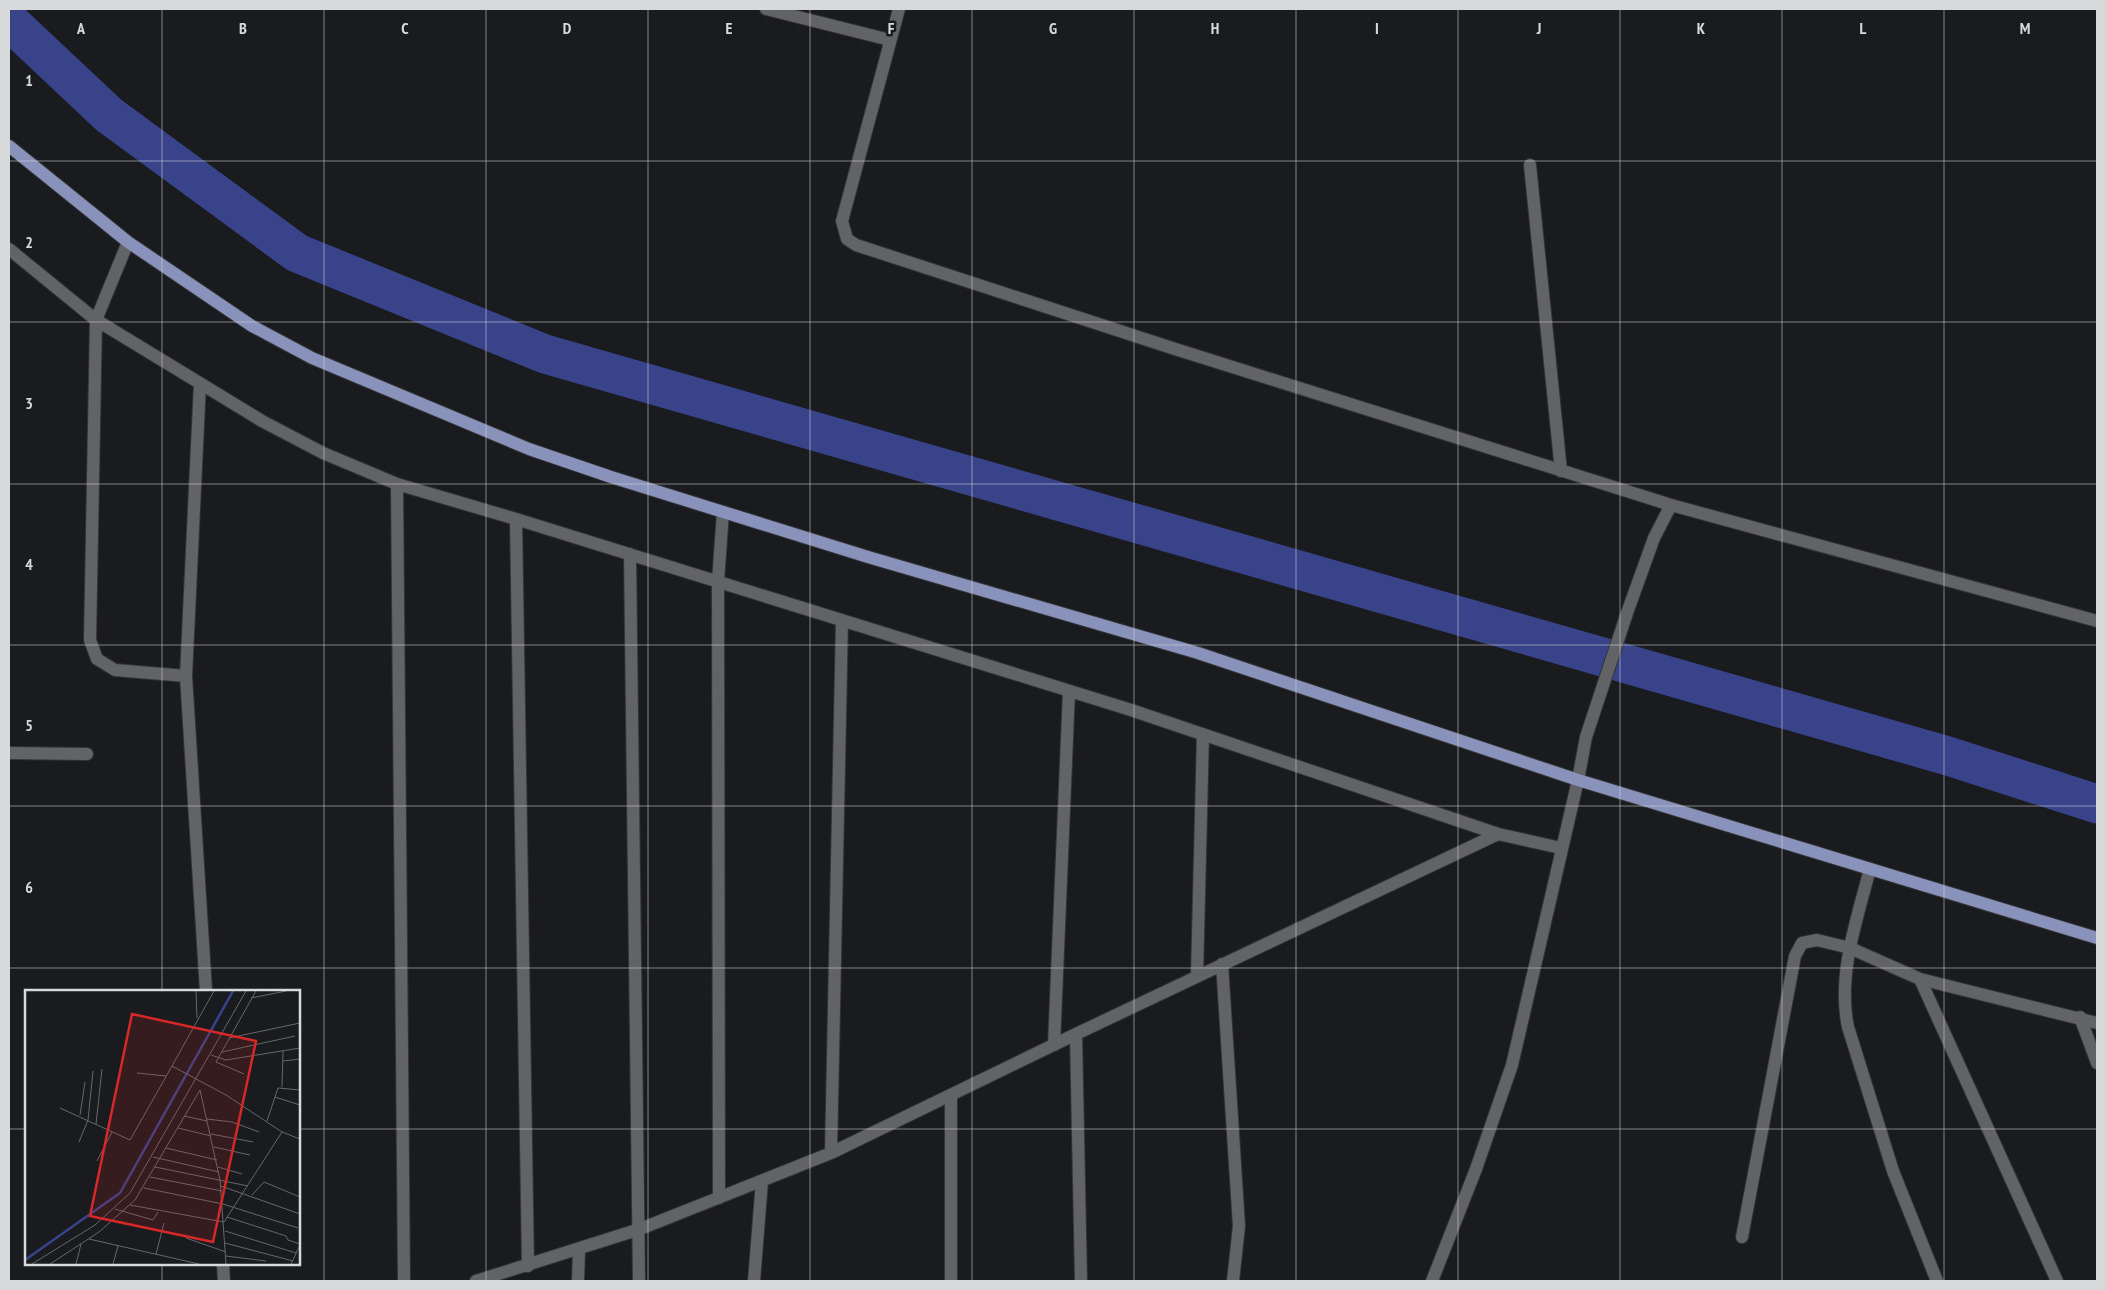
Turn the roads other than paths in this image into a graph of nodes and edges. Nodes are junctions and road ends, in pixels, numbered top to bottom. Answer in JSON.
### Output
{"nodes":[{"id":1,"x":766,"y":9,"type":"edge"},
{"id":2,"x":899,"y":9,"type":"edge"},
{"id":3,"x":890,"y":40,"type":"junction"},
{"id":4,"x":9,"y":146,"type":"edge"},
{"id":5,"x":1530,"y":165,"type":"dead end"},
{"id":6,"x":128,"y":242,"type":"junction"},
{"id":7,"x":9,"y":249,"type":"edge"},
{"id":8,"x":96,"y":320,"type":"junction"},
{"id":9,"x":200,"y":383,"type":"junction"},
{"id":10,"x":1562,"y":471,"type":"junction"},
{"id":11,"x":397,"y":484,"type":"junction"},
{"id":12,"x":1671,"y":505,"type":"junction"},
{"id":13,"x":723,"y":512,"type":"junction"},
{"id":14,"x":516,"y":519,"type":"junction"},
{"id":15,"x":630,"y":554,"type":"junction"},
{"id":16,"x":718,"y":582,"type":"junction"},
{"id":17,"x":842,"y":620,"type":"junction"},
{"id":18,"x":2097,"y":621,"type":"edge"},
{"id":19,"x":186,"y":676,"type":"junction"},
{"id":20,"x":1070,"y":691,"type":"junction"},
{"id":21,"x":1203,"y":734,"type":"junction"},
{"id":22,"x":9,"y":753,"type":"edge"},
{"id":23,"x":88,"y":754,"type":"dead end"},
{"id":24,"x":1578,"y":780,"type":"junction"},
{"id":25,"x":1498,"y":834,"type":"junction"},
{"id":26,"x":1561,"y":848,"type":"junction"},
{"id":27,"x":1870,"y":869,"type":"junction"},
{"id":28,"x":2097,"y":938,"type":"edge"},
{"id":29,"x":1850,"y":948,"type":"junction"},
{"id":30,"x":1222,"y":964,"type":"junction"},
{"id":31,"x":1197,"y":976,"type":"junction"},
{"id":32,"x":1920,"y":979,"type":"junction"},
{"id":33,"x":206,"y":990,"type":"edge"},
{"id":34,"x":2080,"y":1017,"type":"junction"},
{"id":35,"x":2097,"y":1023,"type":"edge"},
{"id":36,"x":1076,"y":1034,"type":"junction"},
{"id":37,"x":1054,"y":1045,"type":"junction"},
{"id":38,"x":2097,"y":1063,"type":"edge"},
{"id":39,"x":951,"y":1095,"type":"junction"},
{"id":40,"x":832,"y":1153,"type":"junction"},
{"id":41,"x":762,"y":1181,"type":"junction"},
{"id":42,"x":719,"y":1198,"type":"junction"},
{"id":43,"x":640,"y":1229,"type":"junction"},
{"id":44,"x":1742,"y":1237,"type":"dead end"},
{"id":45,"x":579,"y":1249,"type":"junction"},
{"id":46,"x":223,"y":1265,"type":"edge"},
{"id":47,"x":528,"y":1266,"type":"junction"},
{"id":48,"x":224,"y":1281,"type":"edge"},
{"id":49,"x":404,"y":1281,"type":"edge"},
{"id":50,"x":476,"y":1281,"type":"edge"},
{"id":51,"x":578,"y":1281,"type":"edge"},
{"id":52,"x":639,"y":1281,"type":"edge"},
{"id":53,"x":754,"y":1281,"type":"edge"},
{"id":54,"x":951,"y":1281,"type":"edge"},
{"id":55,"x":1081,"y":1281,"type":"edge"},
{"id":56,"x":1233,"y":1281,"type":"edge"},
{"id":57,"x":1432,"y":1281,"type":"edge"},
{"id":58,"x":1937,"y":1281,"type":"edge"},
{"id":59,"x":2057,"y":1281,"type":"edge"}],
"edges":[{"from":1,"to":3,"type":"street"},
{"from":2,"to":3,"type":"street"},
{"from":3,"to":10,"type":"street"},
{"from":4,"to":6,"type":"main road"},
{"from":5,"to":10,"type":"street"},
{"from":6,"to":8,"type":"street"},
{"from":6,"to":13,"type":"main road"},
{"from":7,"to":8,"type":"street"},
{"from":8,"to":9,"type":"street"},
{"from":8,"to":19,"type":"street"},
{"from":9,"to":11,"type":"street"},
{"from":9,"to":19,"type":"street"},
{"from":10,"to":12,"type":"street"},
{"from":11,"to":14,"type":"street"},
{"from":11,"to":49,"type":"street"},
{"from":12,"to":18,"type":"street"},
{"from":12,"to":24,"type":"street"},
{"from":13,"to":16,"type":"street"},
{"from":13,"to":24,"type":"main road"},
{"from":14,"to":15,"type":"street"},
{"from":14,"to":47,"type":"street"},
{"from":15,"to":16,"type":"street"},
{"from":15,"to":43,"type":"street"},
{"from":16,"to":17,"type":"street"},
{"from":16,"to":42,"type":"street"},
{"from":17,"to":20,"type":"street"},
{"from":17,"to":40,"type":"street"},
{"from":19,"to":33,"type":"street"},
{"from":20,"to":21,"type":"street"},
{"from":20,"to":37,"type":"street"},
{"from":21,"to":25,"type":"street"},
{"from":21,"to":31,"type":"street"},
{"from":22,"to":23,"type":"street"},
{"from":24,"to":26,"type":"street"},
{"from":24,"to":27,"type":"main road"},
{"from":25,"to":26,"type":"street"},
{"from":25,"to":30,"type":"street"},
{"from":26,"to":57,"type":"street"},
{"from":27,"to":28,"type":"main road"},
{"from":27,"to":29,"type":"street"},
{"from":29,"to":32,"type":"street"},
{"from":29,"to":44,"type":"street"},
{"from":29,"to":58,"type":"street"},
{"from":30,"to":31,"type":"street"},
{"from":30,"to":56,"type":"street"},
{"from":31,"to":36,"type":"street"},
{"from":32,"to":34,"type":"street"},
{"from":32,"to":59,"type":"street"},
{"from":34,"to":35,"type":"street"},
{"from":34,"to":38,"type":"street"},
{"from":36,"to":37,"type":"street"},
{"from":36,"to":55,"type":"street"},
{"from":37,"to":39,"type":"street"},
{"from":39,"to":40,"type":"street"},
{"from":39,"to":54,"type":"street"},
{"from":40,"to":41,"type":"street"},
{"from":41,"to":42,"type":"street"},
{"from":41,"to":53,"type":"street"},
{"from":42,"to":43,"type":"street"},
{"from":43,"to":45,"type":"street"},
{"from":43,"to":52,"type":"street"},
{"from":45,"to":47,"type":"street"},
{"from":45,"to":51,"type":"street"},
{"from":46,"to":48,"type":"street"},
{"from":47,"to":50,"type":"street"}]}
